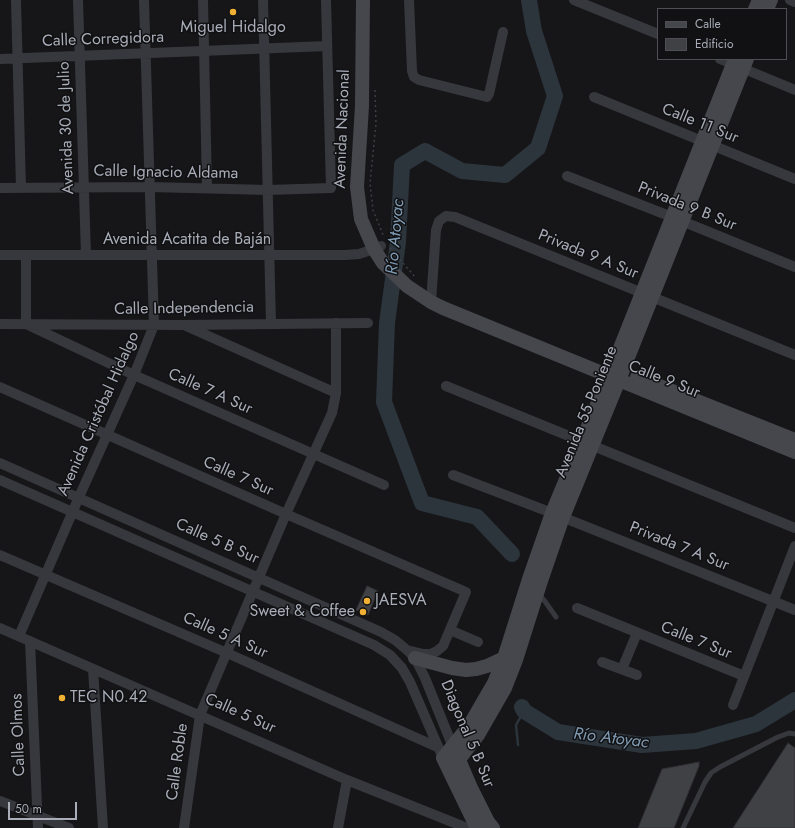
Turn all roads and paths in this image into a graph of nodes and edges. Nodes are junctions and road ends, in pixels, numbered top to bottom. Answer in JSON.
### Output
{"nodes":[{"id":1,"x":16,"y":0,"type":"edge"},
{"id":2,"x":78,"y":0,"type":"edge"},
{"id":3,"x":144,"y":0,"type":"edge"},
{"id":4,"x":203,"y":0,"type":"edge"},
{"id":5,"x":263,"y":0,"type":"edge"},
{"id":6,"x":326,"y":0,"type":"edge"},
{"id":7,"x":362,"y":0,"type":"edge"},
{"id":8,"x":370,"y":0,"type":"edge"},
{"id":9,"x":409,"y":0,"type":"edge"},
{"id":10,"x":574,"y":0,"type":"edge"},
{"id":11,"x":790,"y":0,"type":"edge"},
{"id":12,"x":795,"y":2,"type":"edge"},
{"id":13,"x":503,"y":32,"type":"dead end"},
{"id":14,"x":657,"y":34,"type":"edge"},
{"id":15,"x":327,"y":46,"type":"junction"},
{"id":16,"x":264,"y":48,"type":"junction"},
{"id":17,"x":204,"y":51,"type":"junction"},
{"id":18,"x":146,"y":53,"type":"junction"},
{"id":19,"x":80,"y":56,"type":"junction"},
{"id":20,"x":18,"y":58,"type":"junction"},
{"id":21,"x":0,"y":59,"type":"edge"},
{"id":22,"x":725,"y":60,"type":"edge"},
{"id":23,"x":740,"y":63,"type":"edge"},
{"id":24,"x":374,"y":84,"type":"dead end"},
{"id":25,"x":795,"y":90,"type":"edge"},
{"id":26,"x":594,"y":97,"type":"dead end"},
{"id":27,"x":707,"y":143,"type":"junction"},
{"id":28,"x":567,"y":176,"type":"dead end"},
{"id":29,"x":795,"y":179,"type":"edge"},
{"id":30,"x":150,"y":187,"type":"junction"},
{"id":31,"x":0,"y":188,"type":"edge"},
{"id":32,"x":21,"y":188,"type":"junction"},
{"id":33,"x":84,"y":188,"type":"junction"},
{"id":34,"x":207,"y":188,"type":"junction"},
{"id":35,"x":268,"y":190,"type":"junction"},
{"id":36,"x":677,"y":219,"type":"junction"},
{"id":37,"x":383,"y":250,"type":"junction"},
{"id":38,"x":152,"y":254,"type":"junction"},
{"id":39,"x":0,"y":255,"type":"edge"},
{"id":40,"x":26,"y":255,"type":"junction"},
{"id":41,"x":86,"y":255,"type":"junction"},
{"id":42,"x":270,"y":255,"type":"junction"},
{"id":43,"x":795,"y":267,"type":"edge"},
{"id":44,"x":413,"y":283,"type":"junction"},
{"id":45,"x":646,"y":295,"type":"junction"},
{"id":46,"x":431,"y":298,"type":"junction"},
{"id":47,"x":271,"y":323,"type":"junction"},
{"id":48,"x":336,"y":323,"type":"junction"},
{"id":49,"x":368,"y":323,"type":"dead end"},
{"id":50,"x":0,"y":324,"type":"edge"},
{"id":51,"x":26,"y":324,"type":"junction"},
{"id":52,"x":154,"y":325,"type":"junction"},
{"id":53,"x":182,"y":325,"type":"junction"},
{"id":54,"x":795,"y":355,"type":"edge"},
{"id":55,"x":616,"y":373,"type":"junction"},
{"id":56,"x":134,"y":375,"type":"junction"},
{"id":57,"x":446,"y":386,"type":"dead end"},
{"id":58,"x":0,"y":387,"type":"edge"},
{"id":59,"x":336,"y":393,"type":"junction"},
{"id":60,"x":107,"y":435,"type":"junction"},
{"id":61,"x":795,"y":440,"type":"edge"},
{"id":62,"x":587,"y":444,"type":"junction"},
{"id":63,"x":795,"y":452,"type":"edge"},
{"id":64,"x":312,"y":454,"type":"junction"},
{"id":65,"x":0,"y":463,"type":"edge"},
{"id":66,"x":453,"y":475,"type":"dead end"},
{"id":67,"x":0,"y":480,"type":"edge"},
{"id":68,"x":384,"y":485,"type":"dead end"},
{"id":69,"x":79,"y":497,"type":"junction"},
{"id":70,"x":72,"y":512,"type":"junction"},
{"id":71,"x":286,"y":514,"type":"junction"},
{"id":72,"x":557,"y":515,"type":"junction"},
{"id":73,"x":795,"y":528,"type":"edge"},
{"id":74,"x":795,"y":546,"type":"edge"},
{"id":75,"x":0,"y":555,"type":"edge"},
{"id":76,"x":46,"y":575,"type":"junction"},
{"id":77,"x":260,"y":578,"type":"junction"},
{"id":78,"x":253,"y":592,"type":"junction"},
{"id":79,"x":537,"y":594,"type":"junction"},
{"id":80,"x":773,"y":601,"type":"junction"},
{"id":81,"x":577,"y":608,"type":"dead end"},
{"id":82,"x":795,"y":610,"type":"edge"},
{"id":83,"x":556,"y":617,"type":"dead end"},
{"id":84,"x":0,"y":628,"type":"edge"},
{"id":85,"x":450,"y":630,"type":"junction"},
{"id":86,"x":637,"y":633,"type":"junction"},
{"id":87,"x":19,"y":636,"type":"junction"},
{"id":88,"x":30,"y":641,"type":"junction"},
{"id":89,"x":478,"y":642,"type":"dead end"},
{"id":90,"x":227,"y":653,"type":"junction"},
{"id":91,"x":411,"y":654,"type":"junction"},
{"id":92,"x":504,"y":658,"type":"junction"},
{"id":93,"x":602,"y":662,"type":"dead end"},
{"id":94,"x":93,"y":668,"type":"junction"},
{"id":95,"x":402,"y":668,"type":"joint"},
{"id":96,"x":622,"y":669,"type":"junction"},
{"id":97,"x":638,"y":675,"type":"dead end"},
{"id":98,"x":744,"y":676,"type":"junction"},
{"id":99,"x":733,"y":705,"type":"dead end"},
{"id":100,"x":200,"y":715,"type":"junction"},
{"id":101,"x":795,"y":734,"type":"edge"},
{"id":102,"x":453,"y":747,"type":"junction"},
{"id":103,"x":440,"y":752,"type":"junction"},
{"id":104,"x":459,"y":761,"type":"junction"},
{"id":105,"x":450,"y":771,"type":"junction"},
{"id":106,"x":347,"y":780,"type":"junction"},
{"id":107,"x":0,"y":801,"type":"edge"},
{"id":108,"x":38,"y":816,"type":"junction"},
{"id":109,"x":486,"y":826,"type":"edge"},
{"id":110,"x":38,"y":828,"type":"edge"},
{"id":111,"x":69,"y":828,"type":"edge"},
{"id":112,"x":103,"y":828,"type":"edge"},
{"id":113,"x":184,"y":828,"type":"edge"},
{"id":114,"x":338,"y":828,"type":"edge"},
{"id":115,"x":467,"y":828,"type":"edge"},
{"id":116,"x":683,"y":828,"type":"edge"}],
"edges":[{"from":1,"to":20,"type":"street"},
{"from":2,"to":19,"type":"street","name":"Avenida 30 de Julio"},
{"from":3,"to":18,"type":"street","name":"Avenida Cristóbal Hidalgo"},
{"from":4,"to":17,"type":"street"},
{"from":5,"to":16,"type":"street"},
{"from":6,"to":15,"type":"street"},
{"from":7,"to":37,"type":"main road","name":"Avenida Nacional"},
{"from":8,"to":37,"type":"main road","name":"Avenida Nacional"},
{"from":9,"to":13,"type":"street"},
{"from":10,"to":14,"type":"street"},
{"from":11,"to":12,"type":"street"},
{"from":15,"to":16,"type":"street","name":"Calle Corregidora"},
{"from":15,"to":35,"type":"street","name":"Calle Ignacio Aldama"},
{"from":16,"to":17,"type":"street","name":"Calle Corregidora"},
{"from":16,"to":35,"type":"street"},
{"from":17,"to":18,"type":"street","name":"Calle Corregidora"},
{"from":17,"to":34,"type":"street"},
{"from":18,"to":19,"type":"street","name":"Calle Corregidora"},
{"from":18,"to":30,"type":"street","name":"Avenida Cristóbal Hidalgo"},
{"from":19,"to":20,"type":"street","name":"Calle Corregidora"},
{"from":19,"to":33,"type":"street","name":"Avenida 30 de Julio"},
{"from":20,"to":21,"type":"street","name":"Calle Corregidora"},
{"from":20,"to":32,"type":"street"},
{"from":22,"to":23,"type":"street"},
{"from":23,"to":25,"type":"street"},
{"from":23,"to":27,"type":"main road","name":"Avenida 55 Poniente"},
{"from":24,"to":37,"type":"path"},
{"from":26,"to":27,"type":"street","name":"Calle 11 Sur"},
{"from":27,"to":29,"type":"street","name":"Calle 11 Sur"},
{"from":27,"to":36,"type":"main road","name":"Avenida 55 Poniente"},
{"from":28,"to":36,"type":"street","name":"Privada 9 B Sur"},
{"from":30,"to":33,"type":"street","name":"Calle Ignacio Aldama"},
{"from":30,"to":34,"type":"street","name":"Calle Ignacio Aldama"},
{"from":30,"to":38,"type":"street","name":"Avenida Cristóbal Hidalgo"},
{"from":31,"to":32,"type":"street","name":"Calle Ignacio Aldama"},
{"from":32,"to":33,"type":"street","name":"Calle Ignacio Aldama"},
{"from":33,"to":41,"type":"street","name":"Avenida 30 de Julio"},
{"from":34,"to":35,"type":"street","name":"Calle Ignacio Aldama"},
{"from":35,"to":42,"type":"street"},
{"from":36,"to":43,"type":"street","name":"Privada 9 B Sur"},
{"from":36,"to":45,"type":"main road","name":"Avenida 55 Poniente"},
{"from":37,"to":42,"type":"street","name":"Avenida Acatita de Baján"},
{"from":37,"to":44,"type":"main road","name":"Avenida Nacional"},
{"from":37,"to":44,"type":"path"},
{"from":38,"to":41,"type":"street","name":"Avenida Acatita de Baján"},
{"from":38,"to":42,"type":"street","name":"Avenida Acatita de Baján"},
{"from":38,"to":52,"type":"street","name":"Avenida Cristóbal Hidalgo"},
{"from":39,"to":40,"type":"street","name":"Avenida Acatita de Baján"},
{"from":40,"to":41,"type":"street","name":"Avenida Acatita de Baján"},
{"from":40,"to":51,"type":"street"},
{"from":42,"to":47,"type":"street"},
{"from":44,"to":46,"type":"main road","name":"Avenida Nacional"},
{"from":45,"to":46,"type":"street","name":"Privada 9 A Sur"},
{"from":45,"to":54,"type":"street","name":"Privada 9 A Sur"},
{"from":45,"to":55,"type":"main road","name":"Avenida 55 Poniente"},
{"from":46,"to":55,"type":"main road","name":"Calle 9 Sur"},
{"from":47,"to":48,"type":"street","name":"Calle Independencia"},
{"from":47,"to":53,"type":"street","name":"Calle Independencia"},
{"from":48,"to":49,"type":"street","name":"Calle Independencia"},
{"from":48,"to":59,"type":"street","name":"Calle Roble"},
{"from":50,"to":51,"type":"street","name":"Calle Independencia"},
{"from":51,"to":52,"type":"street","name":"Calle Independencia"},
{"from":51,"to":56,"type":"street","name":"Calle 7 A Sur"},
{"from":52,"to":53,"type":"street","name":"Calle Independencia"},
{"from":52,"to":56,"type":"street","name":"Avenida Cristóbal Hidalgo"},
{"from":53,"to":59,"type":"street"},
{"from":55,"to":61,"type":"main road","name":"Calle 9 Sur"},
{"from":55,"to":62,"type":"main road","name":"Avenida 55 Poniente"},
{"from":55,"to":63,"type":"main road","name":"Calle 9 Sur"},
{"from":56,"to":60,"type":"street","name":"Avenida Cristóbal Hidalgo"},
{"from":56,"to":64,"type":"street","name":"Calle 7 A Sur"},
{"from":57,"to":62,"type":"street"},
{"from":58,"to":60,"type":"street","name":"Calle 7 Sur"},
{"from":59,"to":64,"type":"street","name":"Calle Roble"},
{"from":60,"to":69,"type":"street","name":"Avenida Cristóbal Hidalgo"},
{"from":60,"to":71,"type":"street","name":"Calle 7 Sur"},
{"from":62,"to":72,"type":"main road","name":"Avenida 55 Poniente"},
{"from":62,"to":73,"type":"street"},
{"from":64,"to":68,"type":"street","name":"Calle 7 A Sur"},
{"from":64,"to":71,"type":"street","name":"Calle Roble"},
{"from":65,"to":69,"type":"street","name":"Calle 5 B Sur"},
{"from":66,"to":72,"type":"street","name":"Privada 7 A Sur"},
{"from":67,"to":70,"type":"street","name":"Calle 5 B Sur"},
{"from":69,"to":70,"type":"street","name":"Avenida Cristóbal Hidalgo"},
{"from":69,"to":77,"type":"street","name":"Calle 5 B Sur"},
{"from":70,"to":76,"type":"street","name":"Avenida Cristóbal Hidalgo"},
{"from":70,"to":78,"type":"street","name":"Calle 5 B Sur"},
{"from":71,"to":77,"type":"street","name":"Calle Roble"},
{"from":71,"to":85,"type":"street","name":"Calle 7 Sur"},
{"from":72,"to":79,"type":"main road","name":"Avenida 55 Poniente"},
{"from":72,"to":80,"type":"street","name":"Privada 7 A Sur"},
{"from":72,"to":92,"type":"main road","name":"Avenida 55 Poniente"},
{"from":74,"to":80,"type":"street"},
{"from":75,"to":76,"type":"street","name":"Calle 5 A Sur"},
{"from":76,"to":87,"type":"street","name":"Avenida Cristóbal Hidalgo"},
{"from":76,"to":90,"type":"street","name":"Calle 5 A Sur"},
{"from":77,"to":78,"type":"street","name":"Calle Roble"},
{"from":77,"to":91,"type":"street","name":"Calle 5 B Sur"},
{"from":78,"to":90,"type":"street","name":"Calle Roble"},
{"from":78,"to":95,"type":"street","name":"Calle 5 B Sur"},
{"from":79,"to":83,"type":"lane"},
{"from":79,"to":104,"type":"main road","name":"Avenida 55 Poniente"},
{"from":80,"to":82,"type":"street","name":"Privada 7 A Sur"},
{"from":80,"to":98,"type":"street"},
{"from":81,"to":86,"type":"street","name":"Calle 7 Sur"},
{"from":84,"to":87,"type":"street","name":"Calle 5 Sur"},
{"from":85,"to":89,"type":"street"},
{"from":85,"to":91,"type":"street"},
{"from":86,"to":96,"type":"street","name":"Calle 7 Sur"},
{"from":86,"to":98,"type":"street","name":"Calle 7 Sur"},
{"from":87,"to":88,"type":"street","name":"Calle 5 Sur"},
{"from":88,"to":94,"type":"street","name":"Calle 5 Sur"},
{"from":88,"to":108,"type":"street","name":"Calle Olmos"},
{"from":90,"to":100,"type":"street","name":"Calle Roble"},
{"from":90,"to":103,"type":"street","name":"Calle 5 A Sur"},
{"from":91,"to":92,"type":"main road"},
{"from":91,"to":102,"type":"street","name":"Diagonal 5 B Sur"},
{"from":92,"to":102,"type":"main road","name":"Avenida 55 Poniente"},
{"from":93,"to":96,"type":"street"},
{"from":94,"to":100,"type":"street","name":"Calle 5 Sur"},
{"from":94,"to":112,"type":"street"},
{"from":95,"to":103,"type":"street","name":"Diagonal 5 B Sur"},
{"from":96,"to":97,"type":"street"},
{"from":98,"to":99,"type":"street"},
{"from":100,"to":106,"type":"street","name":"Calle 5 Sur"},
{"from":100,"to":113,"type":"street","name":"Calle Roble"},
{"from":101,"to":116,"type":"lane"},
{"from":102,"to":103,"type":"main road","name":"Avenida 55 Poniente"},
{"from":102,"to":104,"type":"main road","name":"Diagonal 5 B Sur"},
{"from":103,"to":105,"type":"main road","name":"Diagonal 5 B Sur"},
{"from":104,"to":105,"type":"main road","name":"Avenida 55 Poniente"},
{"from":104,"to":109,"type":"main road","name":"Diagonal 5 B Sur"},
{"from":105,"to":109,"type":"main road","name":"Diagonal 5 B Sur"},
{"from":106,"to":114,"type":"street"},
{"from":106,"to":115,"type":"street","name":"Calle 5 Sur"},
{"from":107,"to":108,"type":"street"},
{"from":108,"to":110,"type":"street","name":"Calle Olmos"},
{"from":108,"to":111,"type":"street"}]}
